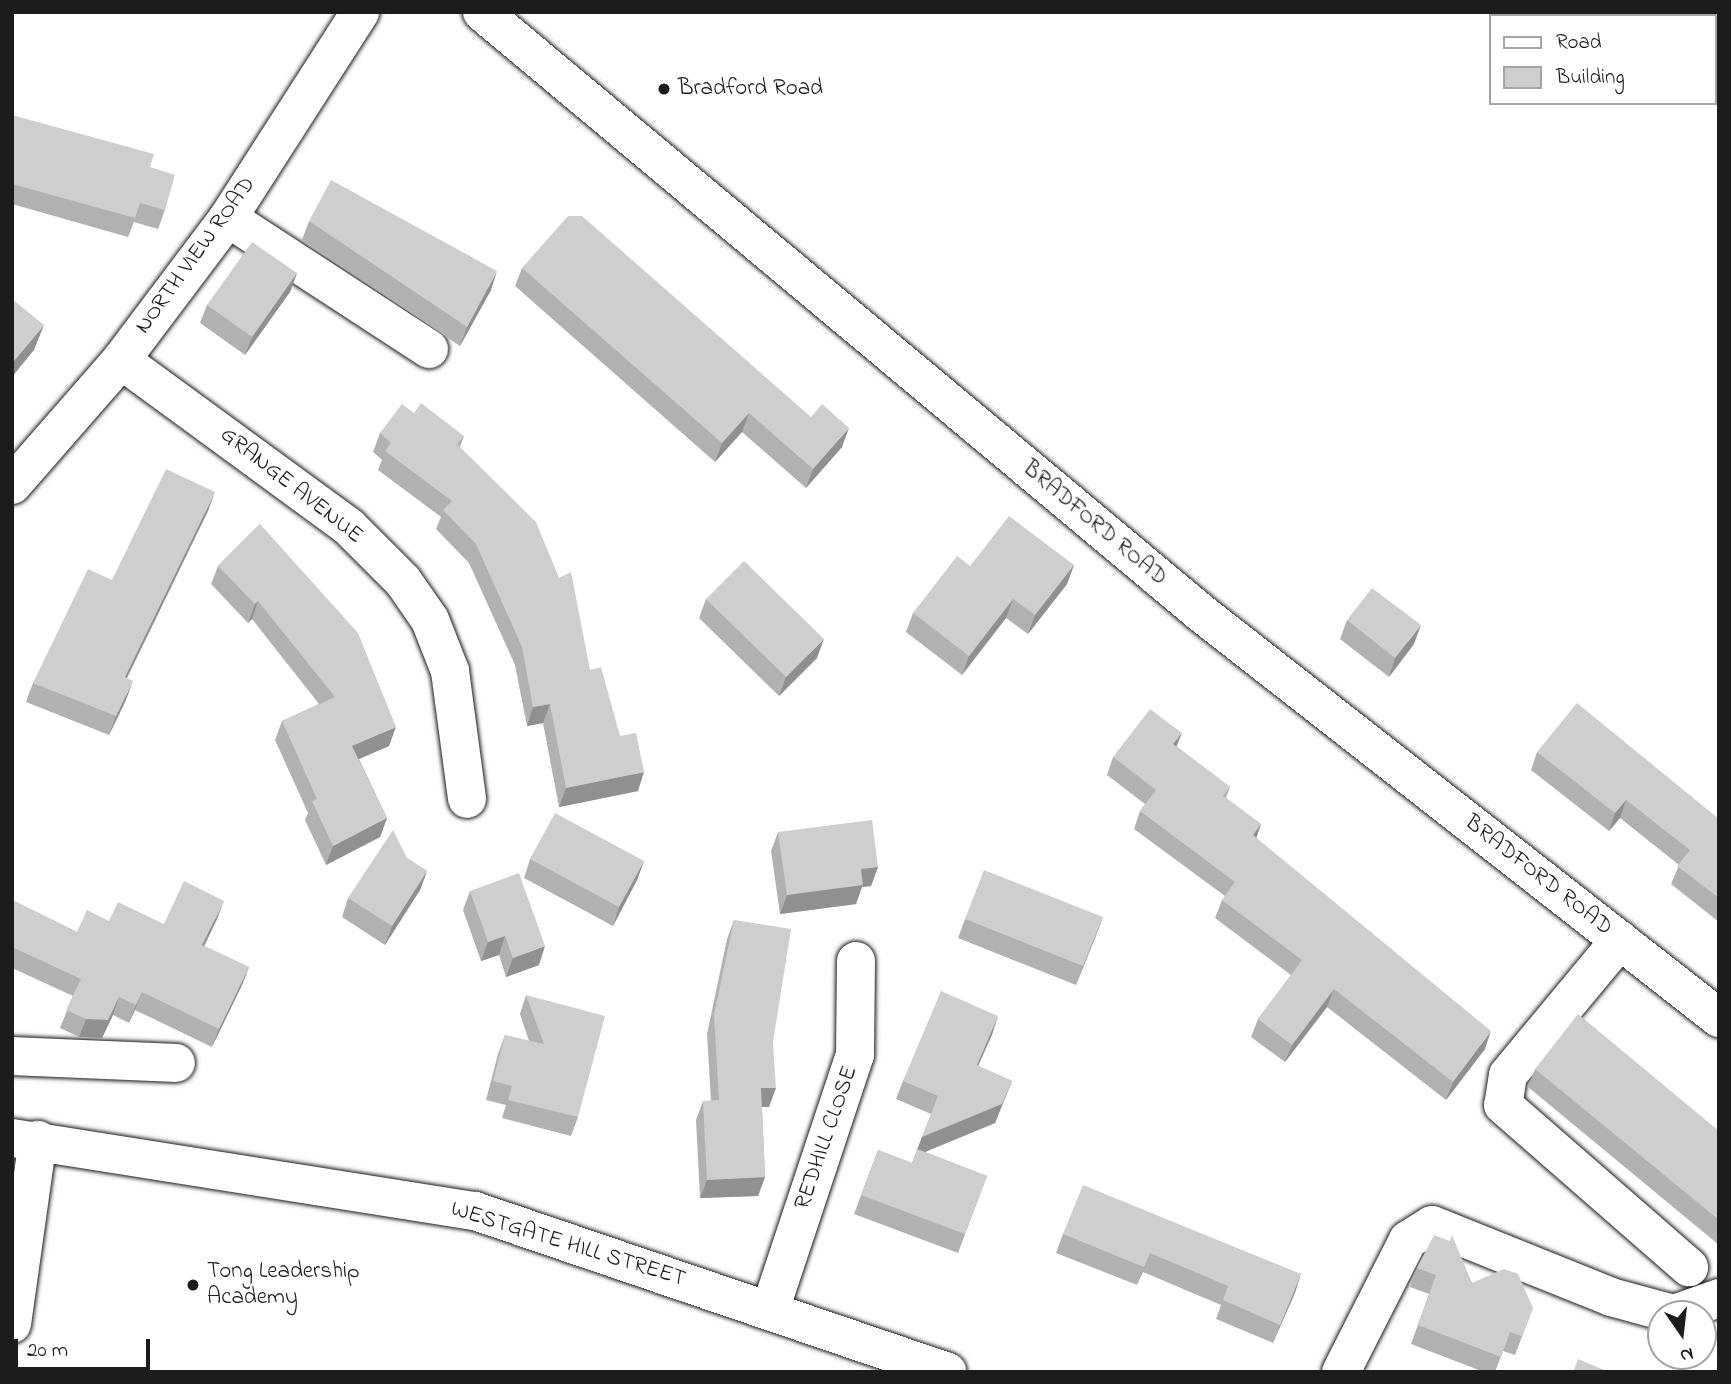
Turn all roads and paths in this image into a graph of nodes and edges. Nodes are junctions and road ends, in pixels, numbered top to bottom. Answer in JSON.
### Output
{"nodes":[{"id":1,"x":360,"y":12,"type":"edge"},
{"id":2,"x":482,"y":12,"type":"edge"},
{"id":3,"x":228,"y":218,"type":"junction"},
{"id":4,"x":429,"y":349,"type":"dead end"},
{"id":5,"x":121,"y":360,"type":"junction"},
{"id":6,"x":12,"y":485,"type":"edge"},
{"id":7,"x":467,"y":799,"type":"dead end"},
{"id":8,"x":1620,"y":940,"type":"junction"},
{"id":9,"x":856,"y":961,"type":"dead end"},
{"id":10,"x":1719,"y":1018,"type":"edge"},
{"id":11,"x":12,"y":1056,"type":"edge"},
{"id":12,"x":176,"y":1063,"type":"dead end"},
{"id":13,"x":25,"y":1139,"type":"edge"},
{"id":14,"x":1689,"y":1267,"type":"dead end"},
{"id":15,"x":1647,"y":1307,"type":"edge"},
{"id":16,"x":770,"y":1310,"type":"junction"},
{"id":17,"x":12,"y":1324,"type":"edge"},
{"id":18,"x":947,"y":1372,"type":"edge"},
{"id":19,"x":1341,"y":1372,"type":"edge"}],
"edges":[{"from":1,"to":3,"type":"main road","name":"NORTH VIEW ROAD"},
{"from":2,"to":8,"type":"main road","name":"BRADFORD ROAD"},
{"from":3,"to":4,"type":"main road"},
{"from":3,"to":5,"type":"main road","name":"NORTH VIEW ROAD"},
{"from":5,"to":6,"type":"main road","name":"NORTH VIEW ROAD"},
{"from":5,"to":7,"type":"main road","name":"GRANGE AVENUE"},
{"from":8,"to":10,"type":"main road","name":"BRADFORD ROAD"},
{"from":8,"to":14,"type":"main road"},
{"from":9,"to":16,"type":"main road","name":"REDHILL CLOSE"},
{"from":11,"to":12,"type":"main road"},
{"from":13,"to":16,"type":"main road","name":"WESTGATE HILL STREET"},
{"from":13,"to":17,"type":"main road"},
{"from":15,"to":19,"type":"main road"},
{"from":16,"to":18,"type":"main road","name":"WESTGATE HILL STREET"}]}
